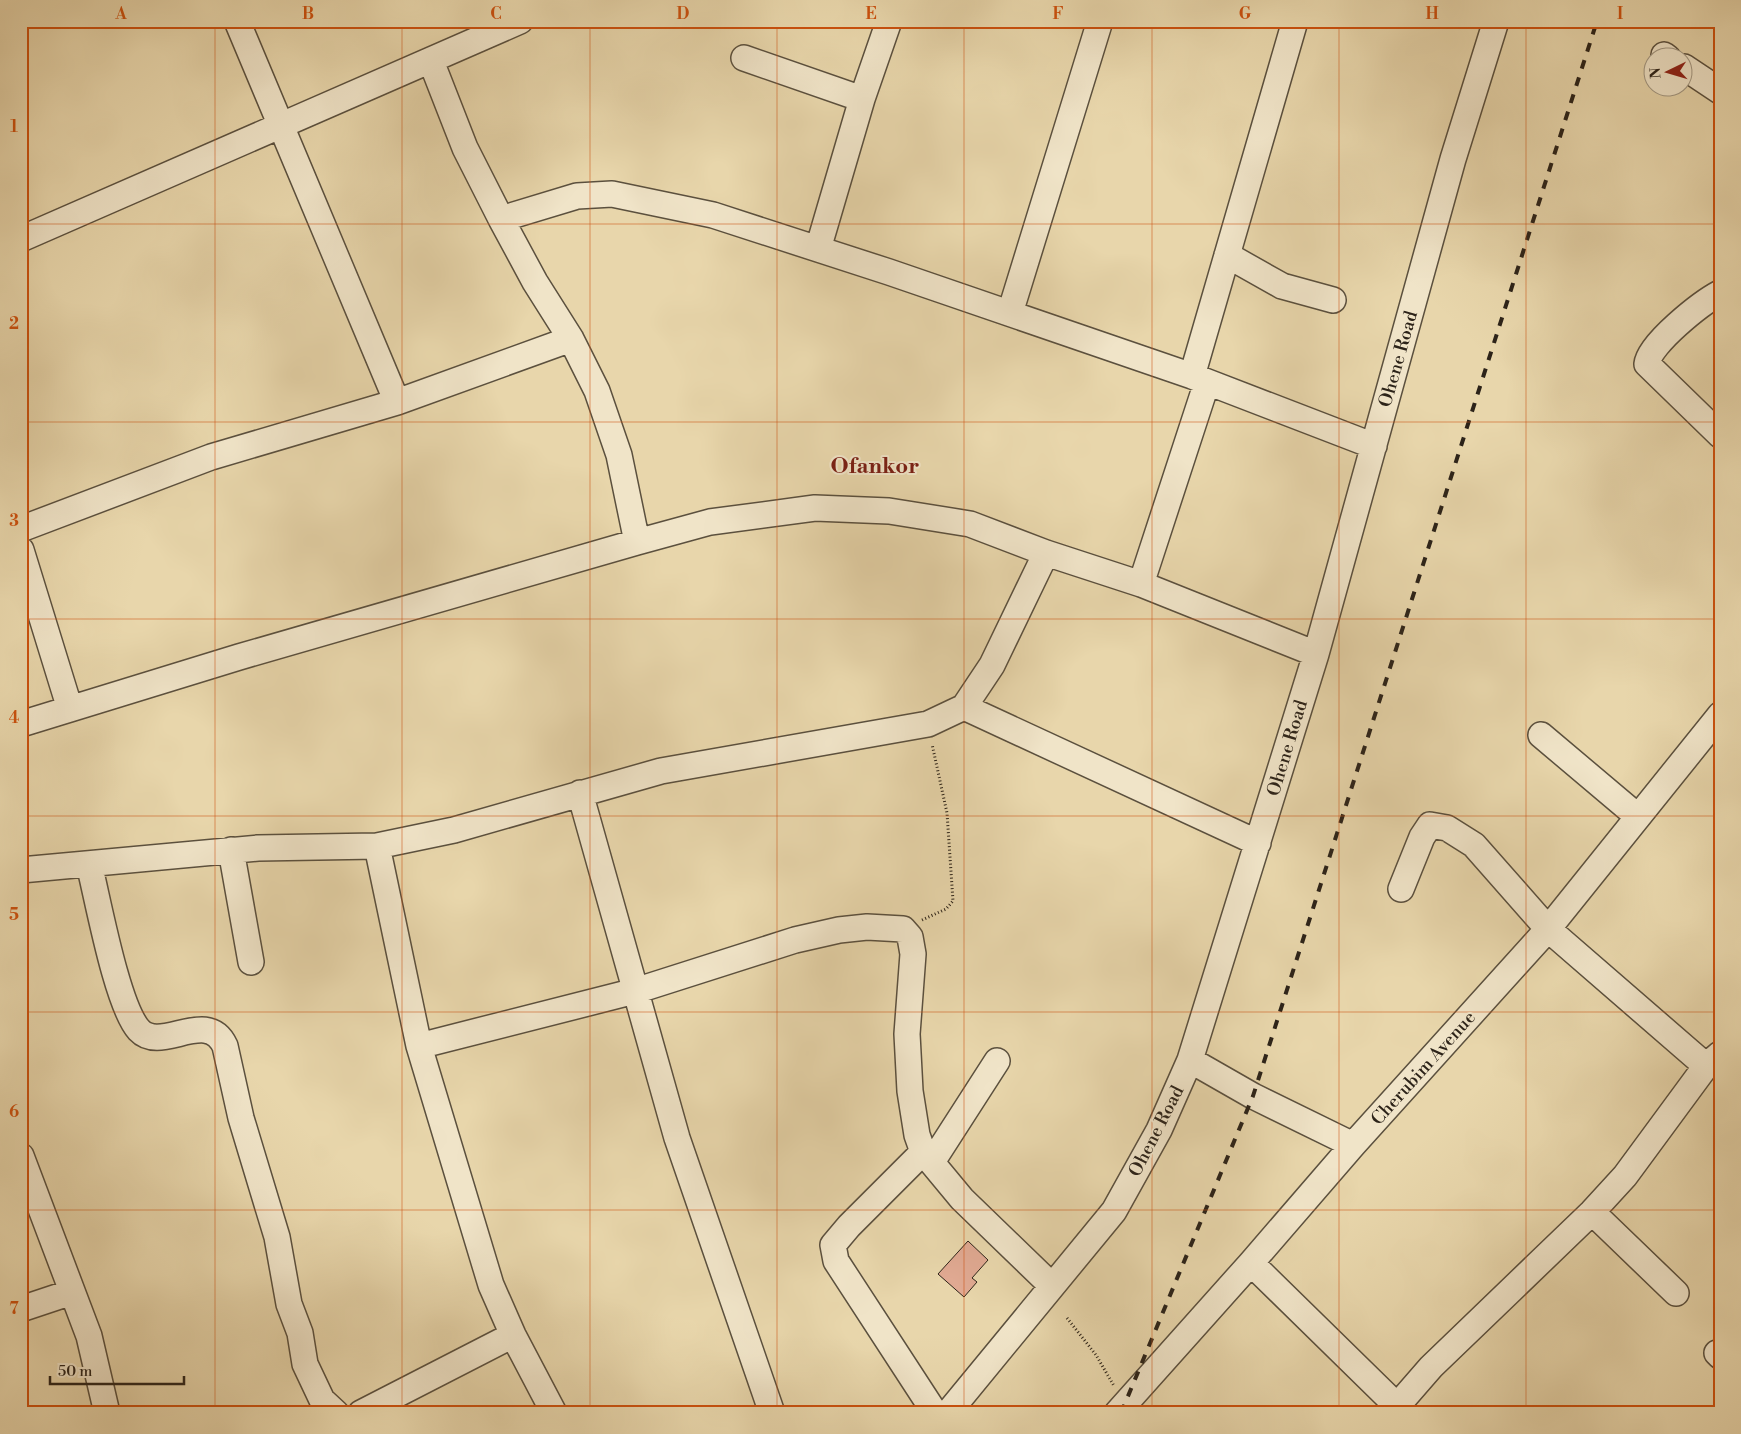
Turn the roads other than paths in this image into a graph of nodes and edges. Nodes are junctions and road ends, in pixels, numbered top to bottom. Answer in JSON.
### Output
{"nodes":[{"id":1,"x":237,"y":21,"type":"edge"},
{"id":2,"x":520,"y":21,"type":"edge"},
{"id":3,"x":889,"y":21,"type":"edge"},
{"id":4,"x":1100,"y":21,"type":"edge"},
{"id":5,"x":1295,"y":21,"type":"edge"},
{"id":6,"x":1496,"y":21,"type":"edge"},
{"id":7,"x":744,"y":58,"type":"dead end"},
{"id":8,"x":431,"y":61,"type":"junction"},
{"id":9,"x":1694,"y":74,"type":"edge"},
{"id":10,"x":1720,"y":91,"type":"edge"},
{"id":11,"x":862,"y":99,"type":"junction"},
{"id":12,"x":281,"y":124,"type":"junction"},
{"id":13,"x":501,"y":219,"type":"junction"},
{"id":14,"x":21,"y":239,"type":"edge"},
{"id":15,"x":818,"y":249,"type":"junction"},
{"id":16,"x":1227,"y":255,"type":"junction"},
{"id":17,"x":1720,"y":293,"type":"edge"},
{"id":18,"x":1333,"y":300,"type":"dead end"},
{"id":19,"x":1010,"y":313,"type":"junction"},
{"id":20,"x":571,"y":339,"type":"junction"},
{"id":21,"x":1200,"y":379,"type":"junction"},
{"id":22,"x":396,"y":402,"type":"junction"},
{"id":23,"x":1720,"y":436,"type":"edge"},
{"id":24,"x":1374,"y":446,"type":"junction"},
{"id":25,"x":21,"y":529,"type":"edge"},
{"id":26,"x":638,"y":542,"type":"junction"},
{"id":27,"x":21,"y":550,"type":"edge"},
{"id":28,"x":1046,"y":553,"type":"junction"},
{"id":29,"x":1141,"y":584,"type":"junction"},
{"id":30,"x":1316,"y":654,"type":"junction"},
{"id":31,"x":964,"y":707,"type":"junction"},
{"id":32,"x":70,"y":709,"type":"junction"},
{"id":33,"x":1720,"y":715,"type":"edge"},
{"id":34,"x":21,"y":724,"type":"edge"},
{"id":35,"x":1541,"y":735,"type":"dead end"},
{"id":36,"x":580,"y":793,"type":"junction"},
{"id":37,"x":1638,"y":816,"type":"junction"},
{"id":38,"x":1258,"y":843,"type":"junction"},
{"id":39,"x":377,"y":846,"type":"junction"},
{"id":40,"x":231,"y":850,"type":"junction"},
{"id":41,"x":89,"y":864,"type":"junction"},
{"id":42,"x":21,"y":870,"type":"edge"},
{"id":43,"x":1401,"y":888,"type":"dead end"},
{"id":44,"x":1548,"y":929,"type":"junction"},
{"id":45,"x":251,"y":962,"type":"dead end"},
{"id":46,"x":635,"y":991,"type":"junction"},
{"id":47,"x":419,"y":1046,"type":"junction"},
{"id":48,"x":1190,"y":1060,"type":"junction"},
{"id":49,"x":1713,"y":1060,"type":"edge"},
{"id":50,"x":996,"y":1061,"type":"dead end"},
{"id":51,"x":1353,"y":1145,"type":"junction"},
{"id":52,"x":21,"y":1156,"type":"edge"},
{"id":53,"x":927,"y":1157,"type":"junction"},
{"id":54,"x":1592,"y":1212,"type":"junction"},
{"id":55,"x":1251,"y":1263,"type":"junction"},
{"id":56,"x":1052,"y":1286,"type":"junction"},
{"id":57,"x":72,"y":1292,"type":"junction"},
{"id":58,"x":1676,"y":1293,"type":"dead end"},
{"id":59,"x":21,"y":1310,"type":"edge"},
{"id":60,"x":513,"y":1335,"type":"junction"},
{"id":61,"x":1120,"y":1408,"type":"edge"},
{"id":62,"x":1394,"y":1410,"type":"edge"},
{"id":63,"x":107,"y":1413,"type":"edge"},
{"id":64,"x":336,"y":1413,"type":"edge"},
{"id":65,"x":361,"y":1413,"type":"edge"},
{"id":66,"x":554,"y":1413,"type":"edge"},
{"id":67,"x":772,"y":1413,"type":"edge"},
{"id":68,"x":935,"y":1413,"type":"edge"},
{"id":69,"x":948,"y":1413,"type":"edge"}],
"edges":[{"from":1,"to":12,"type":"street"},
{"from":2,"to":8,"type":"street"},
{"from":3,"to":11,"type":"street"},
{"from":4,"to":19,"type":"street"},
{"from":5,"to":16,"type":"street"},
{"from":6,"to":24,"type":"street","name":"Ohene Road"},
{"from":7,"to":11,"type":"street"},
{"from":8,"to":12,"type":"street"},
{"from":8,"to":13,"type":"street"},
{"from":9,"to":10,"type":"street"},
{"from":11,"to":15,"type":"street"},
{"from":12,"to":14,"type":"street"},
{"from":12,"to":22,"type":"street"},
{"from":13,"to":15,"type":"street"},
{"from":13,"to":20,"type":"street"},
{"from":15,"to":19,"type":"street"},
{"from":16,"to":18,"type":"street"},
{"from":16,"to":21,"type":"street"},
{"from":17,"to":23,"type":"street"},
{"from":19,"to":21,"type":"street"},
{"from":20,"to":22,"type":"street"},
{"from":20,"to":26,"type":"street"},
{"from":21,"to":24,"type":"street"},
{"from":21,"to":29,"type":"street"},
{"from":22,"to":25,"type":"street"},
{"from":24,"to":30,"type":"street","name":"Ohene Road"},
{"from":26,"to":28,"type":"street"},
{"from":26,"to":32,"type":"street"},
{"from":27,"to":32,"type":"street"},
{"from":28,"to":29,"type":"street"},
{"from":28,"to":31,"type":"street"},
{"from":29,"to":30,"type":"street"},
{"from":30,"to":38,"type":"street","name":"Ohene Road"},
{"from":31,"to":36,"type":"street"},
{"from":31,"to":38,"type":"street"},
{"from":32,"to":34,"type":"street"},
{"from":33,"to":37,"type":"street","name":"Cherubim Avenue"},
{"from":35,"to":37,"type":"street"},
{"from":36,"to":39,"type":"street"},
{"from":36,"to":46,"type":"street"},
{"from":37,"to":44,"type":"street","name":"Cherubim Avenue"},
{"from":38,"to":48,"type":"street","name":"Ohene Road"},
{"from":39,"to":40,"type":"street"},
{"from":39,"to":47,"type":"street"},
{"from":40,"to":41,"type":"street"},
{"from":40,"to":45,"type":"street"},
{"from":41,"to":42,"type":"street"},
{"from":41,"to":64,"type":"street"},
{"from":43,"to":44,"type":"street"},
{"from":44,"to":49,"type":"street"},
{"from":44,"to":51,"type":"street","name":"Cherubim Avenue"},
{"from":46,"to":47,"type":"street"},
{"from":46,"to":53,"type":"street"},
{"from":46,"to":67,"type":"street"},
{"from":47,"to":60,"type":"street"},
{"from":48,"to":51,"type":"street"},
{"from":48,"to":56,"type":"street","name":"Ohene Road"},
{"from":49,"to":54,"type":"street"},
{"from":50,"to":53,"type":"street"},
{"from":51,"to":55,"type":"street","name":"Cherubim Avenue"},
{"from":52,"to":57,"type":"street"},
{"from":53,"to":56,"type":"street"},
{"from":53,"to":68,"type":"street"},
{"from":54,"to":58,"type":"street"},
{"from":54,"to":62,"type":"street"},
{"from":55,"to":61,"type":"street","name":"Cherubim Avenue"},
{"from":55,"to":62,"type":"street"},
{"from":56,"to":69,"type":"street","name":"Ohene Road"},
{"from":57,"to":59,"type":"street"},
{"from":57,"to":63,"type":"street"},
{"from":60,"to":65,"type":"street"},
{"from":60,"to":66,"type":"street"}]}
